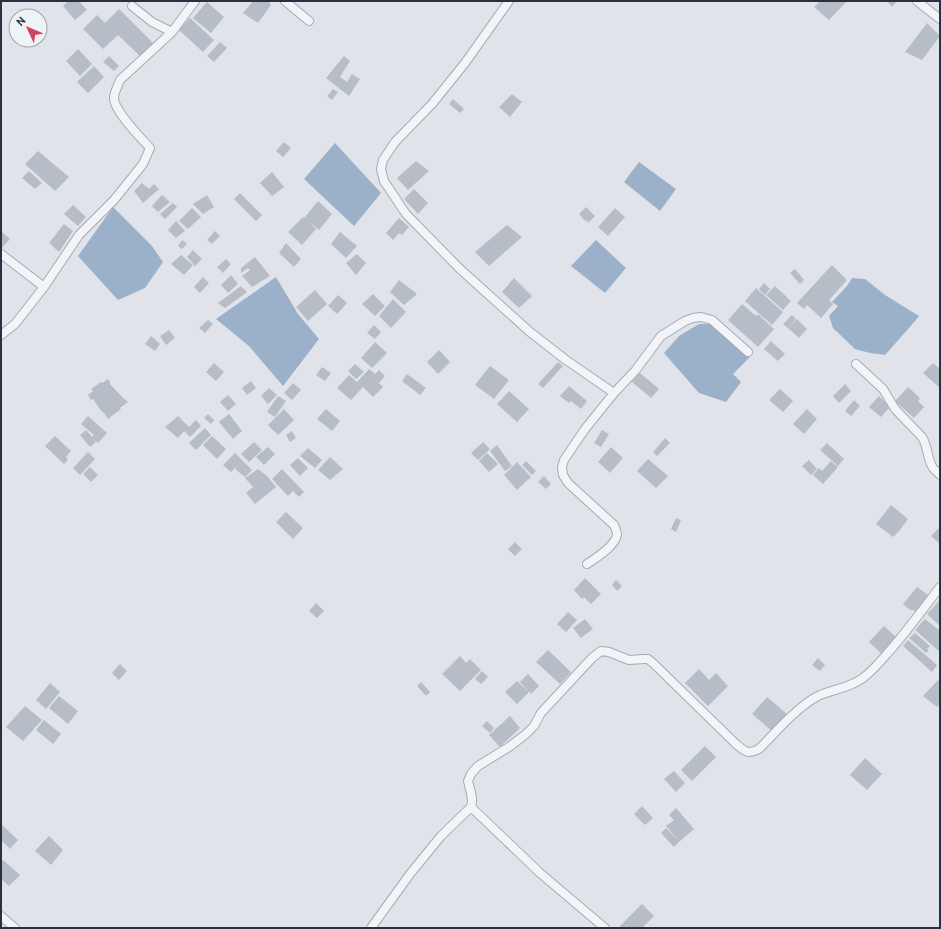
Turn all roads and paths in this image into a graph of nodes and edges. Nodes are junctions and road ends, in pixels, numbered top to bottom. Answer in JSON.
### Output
{"nodes":[{"id":1,"x":195,"y":1,"type":"edge"},
{"id":2,"x":285,"y":1,"type":"edge"},
{"id":3,"x":509,"y":1,"type":"edge"},
{"id":4,"x":917,"y":1,"type":"edge"},
{"id":5,"x":132,"y":6,"type":"dead end"},
{"id":6,"x":940,"y":19,"type":"edge"},
{"id":7,"x":309,"y":21,"type":"dead end"},
{"id":8,"x":172,"y":32,"type":"junction"},
{"id":9,"x":1,"y":254,"type":"edge"},
{"id":10,"x":44,"y":286,"type":"junction"},
{"id":11,"x":1,"y":335,"type":"edge"},
{"id":12,"x":748,"y":352,"type":"dead end"},
{"id":13,"x":856,"y":364,"type":"dead end"},
{"id":14,"x":614,"y":393,"type":"junction"},
{"id":15,"x":940,"y":475,"type":"edge"},
{"id":16,"x":587,"y":564,"type":"dead end"},
{"id":17,"x":940,"y":588,"type":"edge"},
{"id":18,"x":471,"y":807,"type":"junction"},
{"id":19,"x":1,"y":916,"type":"edge"},
{"id":20,"x":15,"y":928,"type":"edge"},
{"id":21,"x":371,"y":928,"type":"edge"},
{"id":22,"x":604,"y":928,"type":"edge"}],
"edges":[{"from":1,"to":8,"type":"street"},
{"from":2,"to":7,"type":"street"},
{"from":3,"to":14,"type":"street"},
{"from":4,"to":6,"type":"street"},
{"from":5,"to":8,"type":"street"},
{"from":8,"to":10,"type":"street"},
{"from":9,"to":10,"type":"street"},
{"from":10,"to":11,"type":"street"},
{"from":12,"to":14,"type":"street"},
{"from":13,"to":15,"type":"street"},
{"from":14,"to":16,"type":"street"},
{"from":17,"to":18,"type":"street"},
{"from":18,"to":21,"type":"street"},
{"from":18,"to":22,"type":"street"},
{"from":19,"to":20,"type":"street"}]}
